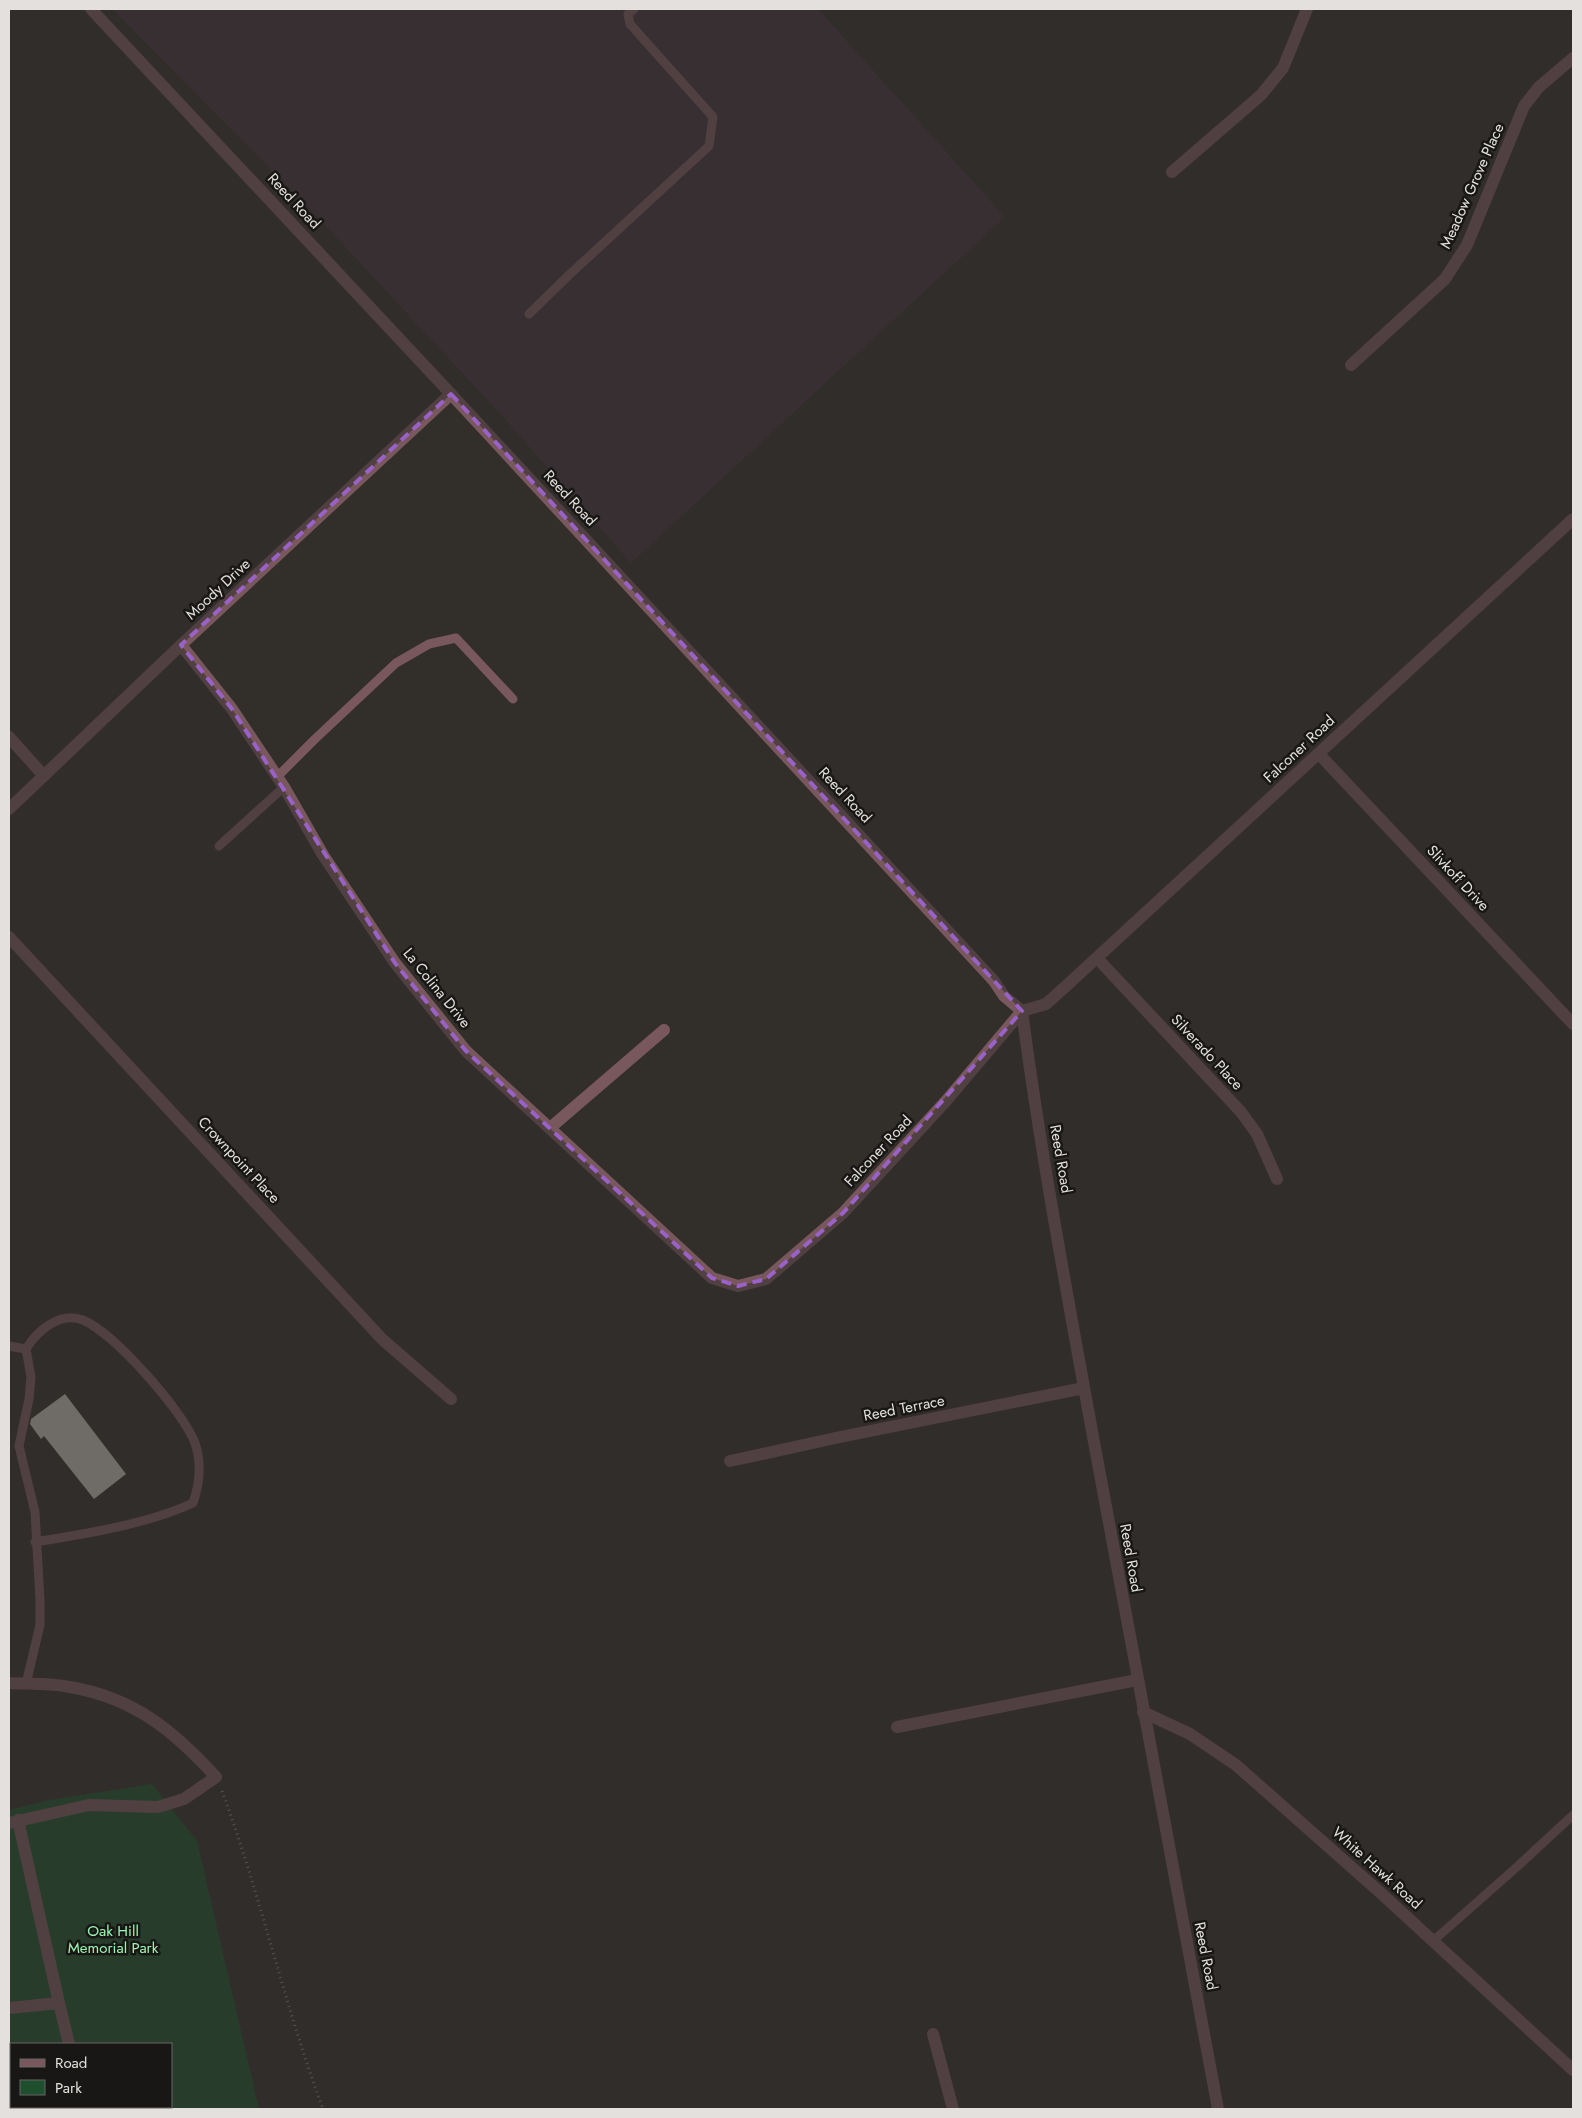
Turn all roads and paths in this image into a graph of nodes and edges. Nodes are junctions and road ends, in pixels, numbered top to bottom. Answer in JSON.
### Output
{"nodes":[{"id":1,"x":92,"y":9,"type":"edge"},
{"id":2,"x":634,"y":9,"type":"edge"},
{"id":3,"x":1307,"y":9,"type":"edge"},
{"id":4,"x":1573,"y":58,"type":"edge"},
{"id":5,"x":1172,"y":172,"type":"dead end"},
{"id":6,"x":529,"y":314,"type":"dead end"},
{"id":7,"x":1351,"y":365,"type":"dead end"},
{"id":8,"x":451,"y":394,"type":"junction"},
{"id":9,"x":1573,"y":519,"type":"edge"},
{"id":10,"x":181,"y":645,"type":"junction"},
{"id":11,"x":513,"y":699,"type":"dead end"},
{"id":12,"x":9,"y":737,"type":"edge"},
{"id":13,"x":1319,"y":754,"type":"junction"},
{"id":14,"x":44,"y":776,"type":"junction"},
{"id":15,"x":280,"y":782,"type":"junction"},
{"id":16,"x":9,"y":809,"type":"edge"},
{"id":17,"x":219,"y":846,"type":"dead end"},
{"id":18,"x":9,"y":937,"type":"edge"},
{"id":19,"x":1097,"y":958,"type":"junction"},
{"id":20,"x":1022,"y":1011,"type":"junction"},
{"id":21,"x":1573,"y":1024,"type":"edge"},
{"id":22,"x":664,"y":1030,"type":"dead end"},
{"id":23,"x":550,"y":1128,"type":"junction"},
{"id":24,"x":1277,"y":1179,"type":"dead end"},
{"id":25,"x":738,"y":1286,"type":"joint"},
{"id":26,"x":9,"y":1346,"type":"edge"},
{"id":27,"x":26,"y":1349,"type":"junction"},
{"id":28,"x":1084,"y":1388,"type":"junction"},
{"id":29,"x":451,"y":1399,"type":"dead end"},
{"id":30,"x":730,"y":1461,"type":"dead end"},
{"id":31,"x":36,"y":1542,"type":"junction"},
{"id":32,"x":1137,"y":1680,"type":"junction"},
{"id":33,"x":9,"y":1683,"type":"edge"},
{"id":34,"x":26,"y":1684,"type":"junction"},
{"id":35,"x":1143,"y":1712,"type":"junction"},
{"id":36,"x":897,"y":1727,"type":"dead end"},
{"id":37,"x":216,"y":1777,"type":"junction"},
{"id":38,"x":1573,"y":1815,"type":"edge"},
{"id":39,"x":13,"y":1821,"type":"edge"},
{"id":40,"x":1433,"y":1941,"type":"junction"},
{"id":41,"x":59,"y":2003,"type":"junction"},
{"id":42,"x":9,"y":2008,"type":"edge"},
{"id":43,"x":933,"y":2034,"type":"dead end"},
{"id":44,"x":68,"y":2043,"type":"edge"},
{"id":45,"x":1573,"y":2070,"type":"edge"},
{"id":46,"x":323,"y":2109,"type":"edge"},
{"id":47,"x":952,"y":2109,"type":"edge"},
{"id":48,"x":1218,"y":2109,"type":"edge"}],
"edges":[{"from":1,"to":8,"type":"street","name":"Reed Road"},
{"from":2,"to":6,"type":"lane"},
{"from":3,"to":5,"type":"street"},
{"from":4,"to":7,"type":"street","name":"Meadow Grove Place"},
{"from":8,"to":10,"type":"street","name":"Moody Drive"},
{"from":8,"to":20,"type":"street","name":"Reed Road"},
{"from":9,"to":13,"type":"street","name":"Falconer Road"},
{"from":10,"to":14,"type":"street","name":"Moody Drive"},
{"from":10,"to":15,"type":"street","name":"La Colina Drive"},
{"from":11,"to":15,"type":"lane"},
{"from":12,"to":14,"type":"street"},
{"from":13,"to":19,"type":"street","name":"Falconer Road"},
{"from":13,"to":21,"type":"street","name":"Slivkoff Drive"},
{"from":14,"to":16,"type":"street","name":"Moody Drive"},
{"from":15,"to":17,"type":"lane"},
{"from":15,"to":23,"type":"street","name":"La Colina Drive"},
{"from":18,"to":29,"type":"street","name":"Crownpoint Place"},
{"from":19,"to":20,"type":"street","name":"Falconer Road"},
{"from":19,"to":24,"type":"street","name":"Silverado Place"},
{"from":20,"to":25,"type":"street","name":"Falconer Road"},
{"from":20,"to":28,"type":"street","name":"Reed Road"},
{"from":22,"to":23,"type":"street"},
{"from":23,"to":25,"type":"street","name":"La Colina Drive"},
{"from":26,"to":27,"type":"lane"},
{"from":27,"to":31,"type":"lane"},
{"from":27,"to":31,"type":"lane"},
{"from":28,"to":30,"type":"street","name":"Reed Terrace"},
{"from":28,"to":32,"type":"street","name":"Reed Road"},
{"from":31,"to":34,"type":"lane"},
{"from":32,"to":35,"type":"street","name":"Reed Road"},
{"from":32,"to":36,"type":"street"},
{"from":33,"to":34,"type":"street"},
{"from":34,"to":37,"type":"street"},
{"from":35,"to":40,"type":"street","name":"White Hawk Road"},
{"from":35,"to":48,"type":"street","name":"Reed Road"},
{"from":37,"to":39,"type":"street"},
{"from":37,"to":46,"type":"path"},
{"from":38,"to":40,"type":"lane"},
{"from":39,"to":41,"type":"street"},
{"from":40,"to":45,"type":"street","name":"White Hawk Road"},
{"from":41,"to":42,"type":"street"},
{"from":41,"to":44,"type":"street"},
{"from":43,"to":47,"type":"street"}]}
